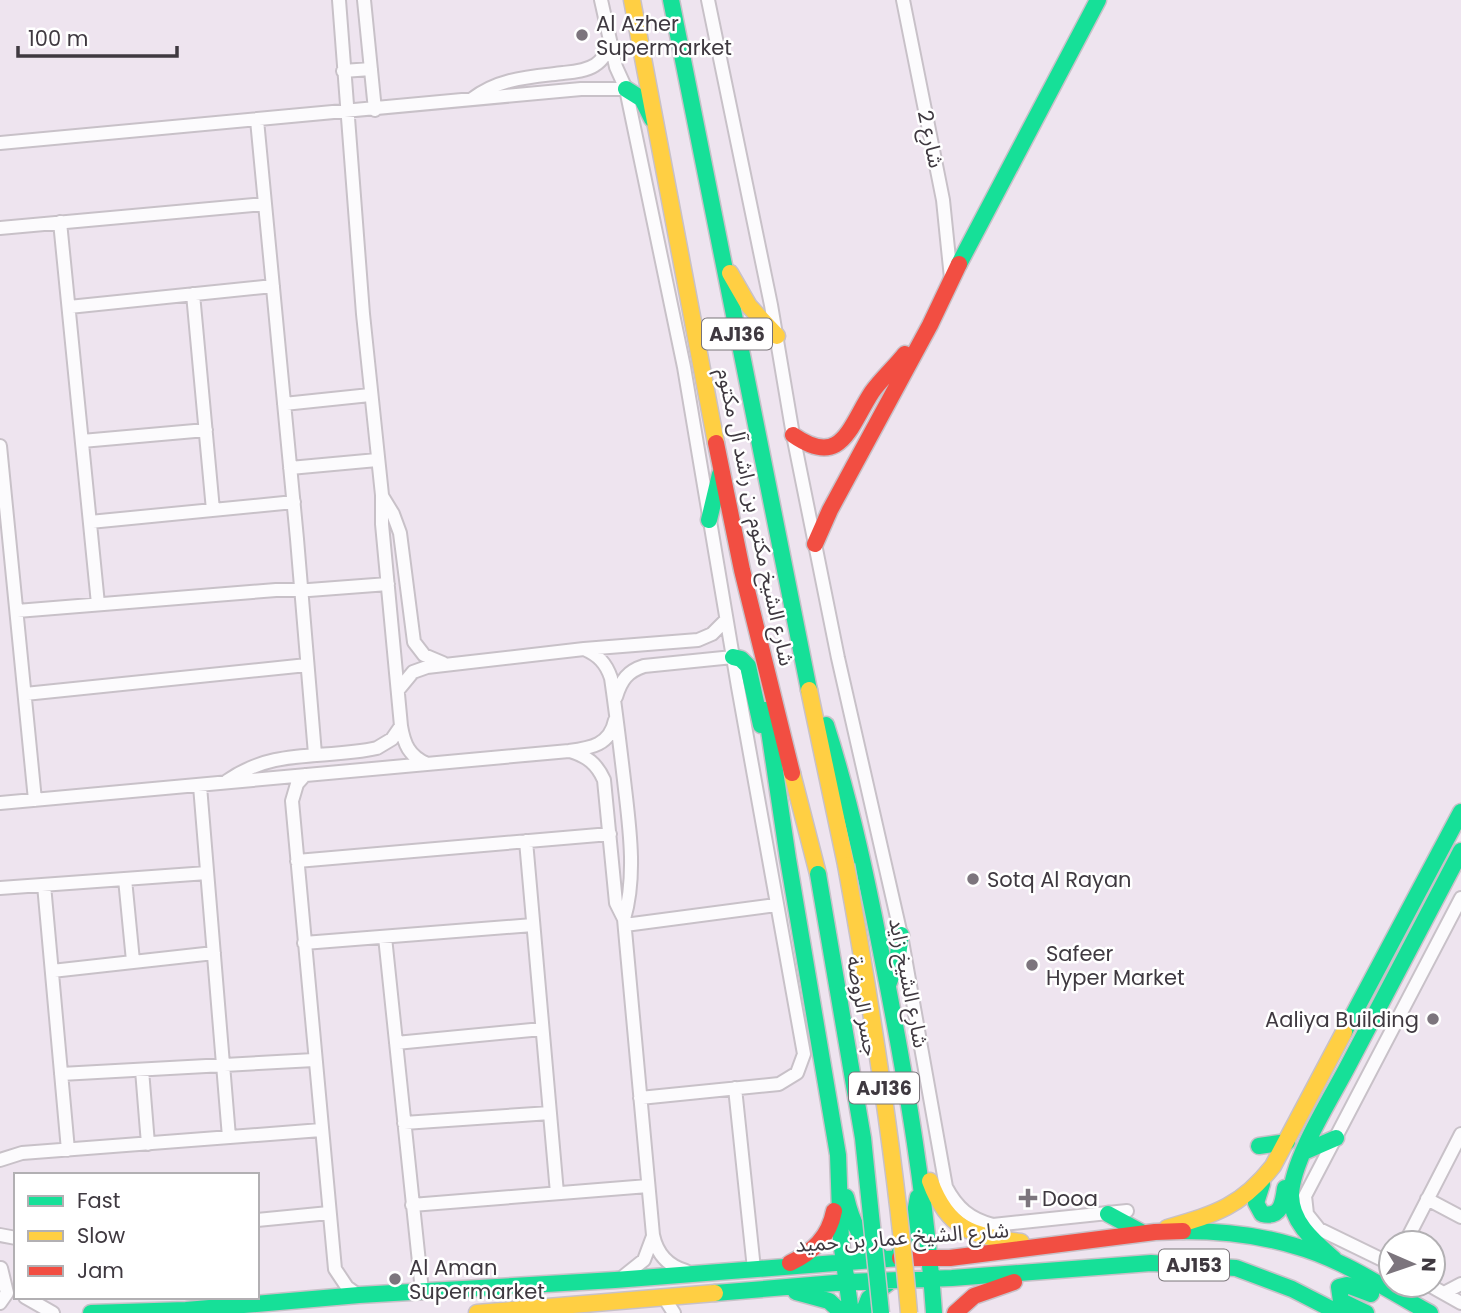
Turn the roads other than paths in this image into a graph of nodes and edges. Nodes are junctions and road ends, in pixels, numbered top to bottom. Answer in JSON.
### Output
{"nodes":[{"id":1,"x":339,"y":0,"type":"edge"},
{"id":2,"x":364,"y":0,"type":"edge"},
{"id":3,"x":601,"y":0,"type":"edge"},
{"id":4,"x":632,"y":0,"type":"edge"},
{"id":5,"x":708,"y":0,"type":"edge"},
{"id":6,"x":903,"y":0,"type":"edge"},
{"id":7,"x":1098,"y":0,"type":"edge"},
{"id":8,"x":673,"y":5,"type":"edge"},
{"id":9,"x":611,"y":43,"type":"junction"},
{"id":10,"x":1065,"y":64,"type":"junction"},
{"id":11,"x":371,"y":69,"type":"junction"},
{"id":12,"x":344,"y":71,"type":"junction"},
{"id":13,"x":1077,"y":80,"type":"dead end"},
{"id":14,"x":626,"y":89,"type":"junction"},
{"id":15,"x":471,"y":100,"type":"junction"},
{"id":16,"x":375,"y":110,"type":"junction"},
{"id":17,"x":346,"y":112,"type":"junction"},
{"id":18,"x":257,"y":120,"type":"junction"},
{"id":19,"x":0,"y":143,"type":"edge"},
{"id":20,"x":662,"y":146,"type":"junction"},
{"id":21,"x":265,"y":204,"type":"junction"},
{"id":22,"x":60,"y":222,"type":"junction"},
{"id":23,"x":0,"y":228,"type":"edge"},
{"id":24,"x":720,"y":254,"type":"junction"},
{"id":25,"x":951,"y":279,"type":"junction"},
{"id":26,"x":273,"y":286,"type":"junction"},
{"id":27,"x":193,"y":294,"type":"junction"},
{"id":28,"x":69,"y":307,"type":"junction"},
{"id":29,"x":933,"y":314,"type":"junction"},
{"id":30,"x":777,"y":336,"type":"junction"},
{"id":31,"x":370,"y":395,"type":"junction"},
{"id":32,"x":284,"y":404,"type":"junction"},
{"id":33,"x":206,"y":430,"type":"junction"},
{"id":34,"x":793,"y":435,"type":"junction"},
{"id":35,"x":82,"y":441,"type":"junction"},
{"id":36,"x":0,"y":446,"type":"edge"},
{"id":37,"x":377,"y":460,"type":"junction"},
{"id":38,"x":290,"y":468,"type":"junction"},
{"id":39,"x":721,"y":470,"type":"junction"},
{"id":40,"x":382,"y":495,"type":"junction"},
{"id":41,"x":294,"y":502,"type":"junction"},
{"id":42,"x":213,"y":510,"type":"junction"},
{"id":43,"x":709,"y":520,"type":"junction"},
{"id":44,"x":90,"y":522,"type":"junction"},
{"id":45,"x":816,"y":544,"type":"junction"},
{"id":46,"x":388,"y":584,"type":"junction"},
{"id":47,"x":301,"y":590,"type":"junction"},
{"id":48,"x":98,"y":604,"type":"junction"},
{"id":49,"x":17,"y":611,"type":"junction"},
{"id":50,"x":726,"y":620,"type":"junction"},
{"id":51,"x":584,"y":649,"type":"junction"},
{"id":52,"x":733,"y":657,"type":"junction"},
{"id":53,"x":447,"y":664,"type":"junction"},
{"id":54,"x":307,"y":665,"type":"junction"},
{"id":55,"x":765,"y":667,"type":"junction"},
{"id":56,"x":805,"y":668,"type":"junction"},
{"id":57,"x":399,"y":689,"type":"junction"},
{"id":58,"x":25,"y":694,"type":"junction"},
{"id":59,"x":614,"y":701,"type":"junction"},
{"id":60,"x":616,"y":716,"type":"junction"},
{"id":61,"x":401,"y":726,"type":"junction"},
{"id":62,"x":569,"y":751,"type":"junction"},
{"id":63,"x":315,"y":754,"type":"junction"},
{"id":64,"x":427,"y":764,"type":"junction"},
{"id":65,"x":304,"y":775,"type":"junction"},
{"id":66,"x":274,"y":778,"type":"junction"},
{"id":67,"x":223,"y":783,"type":"junction"},
{"id":68,"x":200,"y":786,"type":"junction"},
{"id":69,"x":35,"y":800,"type":"junction"},
{"id":70,"x":292,"y":801,"type":"junction"},
{"id":71,"x":0,"y":803,"type":"edge"},
{"id":72,"x":1461,"y":812,"type":"edge"},
{"id":73,"x":610,"y":834,"type":"junction"},
{"id":74,"x":526,"y":841,"type":"junction"},
{"id":75,"x":1461,"y":851,"type":"edge"},
{"id":76,"x":788,"y":859,"type":"junction"},
{"id":77,"x":297,"y":860,"type":"junction"},
{"id":78,"x":846,"y":865,"type":"joint"},
{"id":79,"x":207,"y":873,"type":"junction"},
{"id":80,"x":818,"y":874,"type":"joint"},
{"id":81,"x":125,"y":878,"type":"junction"},
{"id":82,"x":1461,"y":884,"type":"edge"},
{"id":83,"x":44,"y":885,"type":"junction"},
{"id":84,"x":0,"y":888,"type":"edge"},
{"id":85,"x":1441,"y":888,"type":"junction"},
{"id":86,"x":1461,"y":898,"type":"edge"},
{"id":87,"x":776,"y":905,"type":"junction"},
{"id":88,"x":625,"y":922,"type":"junction"},
{"id":89,"x":533,"y":925,"type":"junction"},
{"id":90,"x":901,"y":935,"type":"junction"},
{"id":91,"x":385,"y":937,"type":"junction"},
{"id":92,"x":304,"y":943,"type":"junction"},
{"id":93,"x":214,"y":953,"type":"junction"},
{"id":94,"x":133,"y":961,"type":"junction"},
{"id":95,"x":52,"y":971,"type":"junction"},
{"id":96,"x":888,"y":985,"type":"junction"},
{"id":97,"x":542,"y":1029,"type":"junction"},
{"id":98,"x":396,"y":1043,"type":"junction"},
{"id":99,"x":314,"y":1060,"type":"junction"},
{"id":100,"x":223,"y":1065,"type":"junction"},
{"id":101,"x":142,"y":1070,"type":"junction"},
{"id":102,"x":61,"y":1074,"type":"junction"},
{"id":103,"x":735,"y":1088,"type":"junction"},
{"id":104,"x":640,"y":1098,"type":"junction"},
{"id":105,"x":831,"y":1112,"type":"junction"},
{"id":106,"x":550,"y":1113,"type":"junction"},
{"id":107,"x":911,"y":1117,"type":"junction"},
{"id":108,"x":1319,"y":1122,"type":"junction"},
{"id":109,"x":404,"y":1123,"type":"junction"},
{"id":110,"x":321,"y":1130,"type":"junction"},
{"id":111,"x":1461,"y":1134,"type":"edge"},
{"id":112,"x":229,"y":1137,"type":"junction"},
{"id":113,"x":1336,"y":1138,"type":"junction"},
{"id":114,"x":1287,"y":1142,"type":"junction"},
{"id":115,"x":148,"y":1144,"type":"junction"},
{"id":116,"x":1259,"y":1146,"type":"dead end"},
{"id":117,"x":68,"y":1150,"type":"junction"},
{"id":118,"x":1306,"y":1151,"type":"junction"},
{"id":119,"x":838,"y":1155,"type":"junction"},
{"id":120,"x":0,"y":1160,"type":"edge"},
{"id":121,"x":919,"y":1178,"type":"junction"},
{"id":122,"x":1263,"y":1180,"type":"junction"},
{"id":123,"x":648,"y":1186,"type":"junction"},
{"id":124,"x":557,"y":1193,"type":"junction"},
{"id":125,"x":1427,"y":1199,"type":"junction"},
{"id":126,"x":412,"y":1205,"type":"junction"},
{"id":127,"x":1127,"y":1212,"type":"dead end"},
{"id":128,"x":330,"y":1213,"type":"junction"},
{"id":129,"x":1108,"y":1214,"type":"junction"},
{"id":130,"x":1461,"y":1217,"type":"edge"},
{"id":131,"x":259,"y":1220,"type":"edge"},
{"id":132,"x":1412,"y":1229,"type":"edge"},
{"id":133,"x":1149,"y":1233,"type":"junction"},
{"id":134,"x":911,"y":1234,"type":"junction"},
{"id":135,"x":653,"y":1236,"type":"junction"},
{"id":136,"x":862,"y":1238,"type":"junction"},
{"id":137,"x":1046,"y":1244,"type":"junction"},
{"id":138,"x":1377,"y":1257,"type":"edge"},
{"id":139,"x":891,"y":1259,"type":"junction"},
{"id":140,"x":845,"y":1261,"type":"junction"},
{"id":141,"x":1336,"y":1262,"type":"junction"},
{"id":142,"x":1,"y":1266,"type":"edge"},
{"id":143,"x":779,"y":1267,"type":"junction"},
{"id":144,"x":335,"y":1269,"type":"junction"},
{"id":145,"x":754,"y":1269,"type":"junction"},
{"id":146,"x":924,"y":1270,"type":"junction"},
{"id":147,"x":696,"y":1272,"type":"junction"},
{"id":148,"x":1041,"y":1272,"type":"junction"},
{"id":149,"x":615,"y":1280,"type":"junction"},
{"id":150,"x":1377,"y":1280,"type":"edge"},
{"id":151,"x":866,"y":1281,"type":"junction"},
{"id":152,"x":891,"y":1281,"type":"junction"},
{"id":153,"x":847,"y":1282,"type":"junction"},
{"id":154,"x":14,"y":1286,"type":"edge"},
{"id":155,"x":782,"y":1288,"type":"junction"},
{"id":156,"x":422,"y":1292,"type":"junction"},
{"id":157,"x":802,"y":1294,"type":"junction"},
{"id":158,"x":359,"y":1295,"type":"junction"},
{"id":159,"x":663,"y":1296,"type":"junction"},
{"id":160,"x":28,"y":1299,"type":"edge"},
{"id":161,"x":1409,"y":1299,"type":"edge"},
{"id":162,"x":315,"y":1300,"type":"junction"},
{"id":163,"x":0,"y":1303,"type":"edge"},
{"id":164,"x":923,"y":1305,"type":"edge"},
{"id":165,"x":549,"y":1310,"type":"edge"},
{"id":166,"x":183,"y":1312,"type":"edge"},
{"id":167,"x":53,"y":1313,"type":"edge"},
{"id":168,"x":91,"y":1313,"type":"edge"},
{"id":169,"x":477,"y":1313,"type":"edge"},
{"id":170,"x":674,"y":1313,"type":"edge"},
{"id":171,"x":831,"y":1313,"type":"edge"},
{"id":172,"x":842,"y":1313,"type":"edge"},
{"id":173,"x":851,"y":1313,"type":"edge"},
{"id":174,"x":863,"y":1313,"type":"edge"},
{"id":175,"x":881,"y":1313,"type":"edge"},
{"id":176,"x":909,"y":1313,"type":"edge"},
{"id":177,"x":934,"y":1313,"type":"edge"},
{"id":178,"x":955,"y":1313,"type":"edge"},
{"id":179,"x":1339,"y":1313,"type":"edge"},
{"id":180,"x":1366,"y":1313,"type":"edge"},
{"id":181,"x":1406,"y":1313,"type":"edge"},
{"id":182,"x":1430,"y":1313,"type":"edge"}],
"edges":[{"from":1,"to":12,"type":"street"},
{"from":2,"to":11,"type":"street"},
{"from":3,"to":9,"type":"street"},
{"from":4,"to":20,"type":"main road","name":"شارع الشيخ مكتوم بن راشد آل مكتوم","number":"AJ136"},
{"from":5,"to":30,"type":"street"},
{"from":6,"to":25,"type":"street","name":"شارع 2"},
{"from":7,"to":10,"type":"main road"},
{"from":8,"to":24,"type":"main road","name":"شارع الشيخ مكتوم بن راشد آل مكتوم","number":"AJ136"},
{"from":9,"to":14,"type":"street"},
{"from":9,"to":15,"type":"street"},
{"from":10,"to":13,"type":"main road"},
{"from":10,"to":25,"type":"main road"},
{"from":11,"to":12,"type":"street"},
{"from":11,"to":16,"type":"street"},
{"from":12,"to":17,"type":"street"},
{"from":14,"to":15,"type":"street"},
{"from":14,"to":20,"type":"main road"},
{"from":14,"to":43,"type":"street"},
{"from":15,"to":16,"type":"street"},
{"from":16,"to":17,"type":"street"},
{"from":17,"to":18,"type":"street"},
{"from":17,"to":31,"type":"street"},
{"from":18,"to":19,"type":"street"},
{"from":18,"to":21,"type":"street"},
{"from":20,"to":39,"type":"main road","name":"شارع الشيخ مكتوم بن راشد آل مكتوم","number":"AJ136"},
{"from":21,"to":22,"type":"street"},
{"from":21,"to":26,"type":"street"},
{"from":22,"to":23,"type":"street"},
{"from":22,"to":28,"type":"street"},
{"from":24,"to":30,"type":"main road"},
{"from":24,"to":56,"type":"main road","name":"شارع الشيخ مكتوم بن راشد آل مكتوم","number":"AJ136"},
{"from":25,"to":29,"type":"main road"},
{"from":26,"to":27,"type":"street"},
{"from":26,"to":32,"type":"street"},
{"from":27,"to":28,"type":"street"},
{"from":27,"to":33,"type":"street"},
{"from":28,"to":35,"type":"street"},
{"from":29,"to":34,"type":"main road"},
{"from":29,"to":45,"type":"main road"},
{"from":30,"to":34,"type":"street"},
{"from":31,"to":32,"type":"street"},
{"from":31,"to":37,"type":"street"},
{"from":32,"to":38,"type":"street"},
{"from":33,"to":35,"type":"street"},
{"from":33,"to":42,"type":"street"},
{"from":34,"to":45,"type":"street"},
{"from":35,"to":44,"type":"street"},
{"from":36,"to":49,"type":"street"},
{"from":37,"to":38,"type":"street"},
{"from":37,"to":40,"type":"street"},
{"from":38,"to":41,"type":"street"},
{"from":39,"to":43,"type":"main road"},
{"from":39,"to":55,"type":"main road","name":"شارع الشيخ مكتوم بن راشد آل مكتوم","number":"AJ136"},
{"from":40,"to":46,"type":"street"},
{"from":40,"to":53,"type":"street"},
{"from":41,"to":42,"type":"street"},
{"from":41,"to":47,"type":"street"},
{"from":42,"to":44,"type":"street"},
{"from":43,"to":50,"type":"street"},
{"from":44,"to":48,"type":"street"},
{"from":45,"to":90,"type":"street"},
{"from":46,"to":47,"type":"street"},
{"from":46,"to":57,"type":"street"},
{"from":47,"to":48,"type":"street"},
{"from":47,"to":54,"type":"street"},
{"from":48,"to":49,"type":"street"},
{"from":49,"to":58,"type":"street"},
{"from":50,"to":51,"type":"street"},
{"from":50,"to":52,"type":"street"},
{"from":51,"to":53,"type":"street"},
{"from":51,"to":59,"type":"street"},
{"from":52,"to":59,"type":"street"},
{"from":52,"to":76,"type":"main road"},
{"from":52,"to":87,"type":"street"},
{"from":53,"to":57,"type":"street"},
{"from":54,"to":58,"type":"street"},
{"from":54,"to":63,"type":"street"},
{"from":55,"to":76,"type":"main road"},
{"from":55,"to":80,"type":"main road","name":"شارع الشيخ مكتوم بن راشد آل مكتوم","number":"AJ136"},
{"from":56,"to":78,"type":"main road","name":"شارع الشيخ مكتوم بن راشد آل مكتوم","number":"AJ136"},
{"from":56,"to":96,"type":"main road","name":"شارع الشيخ زايد"},
{"from":57,"to":61,"type":"street"},
{"from":58,"to":69,"type":"street"},
{"from":59,"to":60,"type":"street"},
{"from":60,"to":62,"type":"street"},
{"from":60,"to":88,"type":"street"},
{"from":61,"to":63,"type":"street"},
{"from":61,"to":64,"type":"street"},
{"from":62,"to":64,"type":"street"},
{"from":62,"to":73,"type":"street"},
{"from":63,"to":67,"type":"street"},
{"from":64,"to":65,"type":"street"},
{"from":65,"to":66,"type":"street"},
{"from":65,"to":70,"type":"street"},
{"from":66,"to":67,"type":"street"},
{"from":66,"to":70,"type":"street"},
{"from":67,"to":68,"type":"street"},
{"from":68,"to":69,"type":"street"},
{"from":68,"to":79,"type":"street"},
{"from":69,"to":71,"type":"street"},
{"from":70,"to":77,"type":"street"},
{"from":72,"to":114,"type":"main road"},
{"from":73,"to":74,"type":"street"},
{"from":73,"to":88,"type":"street"},
{"from":74,"to":77,"type":"street"},
{"from":74,"to":89,"type":"street"},
{"from":75,"to":85,"type":"main road"},
{"from":76,"to":105,"type":"main road"},
{"from":77,"to":92,"type":"street"},
{"from":78,"to":176,"type":"main road","name":"جسر الروضة","number":"AJ136","bridge":true},
{"from":79,"to":81,"type":"street"},
{"from":79,"to":93,"type":"street"},
{"from":80,"to":175,"type":"main road","name":"جسر الروضة","number":"AJ136","bridge":true},
{"from":81,"to":83,"type":"street"},
{"from":81,"to":94,"type":"street"},
{"from":82,"to":85,"type":"main road"},
{"from":83,"to":84,"type":"street"},
{"from":83,"to":95,"type":"street"},
{"from":85,"to":108,"type":"main road"},
{"from":86,"to":113,"type":"street"},
{"from":87,"to":88,"type":"street"},
{"from":87,"to":103,"type":"street"},
{"from":88,"to":104,"type":"street"},
{"from":89,"to":91,"type":"street"},
{"from":89,"to":97,"type":"street"},
{"from":90,"to":96,"type":"main road"},
{"from":90,"to":129,"type":"street"},
{"from":91,"to":92,"type":"street"},
{"from":91,"to":98,"type":"street"},
{"from":92,"to":99,"type":"street"},
{"from":93,"to":94,"type":"street"},
{"from":93,"to":100,"type":"street"},
{"from":94,"to":95,"type":"street"},
{"from":95,"to":102,"type":"street"},
{"from":96,"to":107,"type":"main road","name":"شارع الشيخ زايد"},
{"from":97,"to":98,"type":"street"},
{"from":97,"to":106,"type":"street"},
{"from":98,"to":109,"type":"street"},
{"from":99,"to":100,"type":"street"},
{"from":99,"to":110,"type":"street"},
{"from":100,"to":101,"type":"street"},
{"from":100,"to":112,"type":"street"},
{"from":101,"to":102,"type":"street"},
{"from":101,"to":115,"type":"street"},
{"from":102,"to":117,"type":"street"},
{"from":103,"to":104,"type":"street"},
{"from":103,"to":145,"type":"street"},
{"from":104,"to":123,"type":"street"},
{"from":105,"to":119,"type":"main road"},
{"from":105,"to":143,"type":"main road"},
{"from":106,"to":109,"type":"street"},
{"from":106,"to":124,"type":"street"},
{"from":107,"to":121,"type":"main road","name":"شارع الشيخ زايد"},
{"from":107,"to":137,"type":"main road"},
{"from":108,"to":118,"type":"main road"},
{"from":108,"to":122,"type":"main road"},
{"from":109,"to":126,"type":"street"},
{"from":110,"to":112,"type":"street"},
{"from":110,"to":128,"type":"street"},
{"from":111,"to":125,"type":"street"},
{"from":112,"to":115,"type":"street"},
{"from":113,"to":118,"type":"main road"},
{"from":113,"to":138,"type":"street"},
{"from":114,"to":116,"type":"main road"},
{"from":114,"to":122,"type":"main road"},
{"from":115,"to":117,"type":"street"},
{"from":117,"to":120,"type":"street"},
{"from":118,"to":141,"type":"main road"},
{"from":119,"to":136,"type":"main road"},
{"from":119,"to":140,"type":"main road"},
{"from":121,"to":134,"type":"main road"},
{"from":121,"to":146,"type":"main road","name":"شارع الشيخ زايد"},
{"from":122,"to":133,"type":"main road"},
{"from":123,"to":124,"type":"street"},
{"from":123,"to":135,"type":"street"},
{"from":124,"to":126,"type":"street"},
{"from":125,"to":130,"type":"street"},
{"from":125,"to":132,"type":"street"},
{"from":126,"to":156,"type":"street"},
{"from":127,"to":129,"type":"street"},
{"from":128,"to":131,"type":"street"},
{"from":128,"to":144,"type":"street"},
{"from":129,"to":133,"type":"main road"},
{"from":133,"to":137,"type":"main road","name":"شارع الشيخ عمار بن حميد","number":"AJ153"},
{"from":133,"to":141,"type":"main road","name":"شارع الشيخ عمار بن حميد","number":"AJ153"},
{"from":134,"to":136,"type":"main road"},
{"from":134,"to":139,"type":"main road"},
{"from":135,"to":147,"type":"street"},
{"from":135,"to":149,"type":"street"},
{"from":136,"to":139,"type":"main road"},
{"from":137,"to":146,"type":"main road","name":"شارع الشيخ عمار بن حميد","number":"AJ153"},
{"from":139,"to":140,"type":"main road","name":"شارع الشيخ عمار بن حميد"},
{"from":139,"to":146,"type":"main road","name":"شارع الشيخ عمار بن حميد"},
{"from":139,"to":146,"type":"main road"},
{"from":139,"to":151,"type":"main road"},
{"from":140,"to":143,"type":"main road","name":"شارع الشيخ عمار بن حميد"},
{"from":140,"to":153,"type":"main road"},
{"from":141,"to":150,"type":"main road","name":"شارع الشيخ عمار بن حميد","number":"AJ153"},
{"from":142,"to":154,"type":"street"},
{"from":142,"to":163,"type":"street"},
{"from":143,"to":145,"type":"main road","name":"شارع الشيخ عمار بن حميد"},
{"from":144,"to":158,"type":"street"},
{"from":144,"to":162,"type":"street"},
{"from":145,"to":147,"type":"main road","name":"شارع الشيخ عمار بن حميد"},
{"from":146,"to":148,"type":"main road","name":"شارع الشيخ عمار بن حميد","number":"AJ153"},
{"from":146,"to":152,"type":"main road","name":"شارع الشيخ عمار بن حميد"},
{"from":146,"to":164,"type":"main road"},
{"from":146,"to":177,"type":"main road","name":"شارع الشيخ زايد"},
{"from":147,"to":149,"type":"main road","name":"شارع الشيخ عمار بن حميد"},
{"from":148,"to":178,"type":"main road"},
{"from":148,"to":179,"type":"main road","name":"شارع الشيخ عمار بن حميد","number":"AJ153"},
{"from":149,"to":156,"type":"main road","name":"شارع الشيخ عمار بن حميد"},
{"from":151,"to":152,"type":"main road","name":"شارع الشيخ عمار بن حميد"},
{"from":151,"to":153,"type":"main road","name":"شارع الشيخ عمار بن حميد"},
{"from":152,"to":164,"type":"main road"},
{"from":152,"to":174,"type":"main road"},
{"from":153,"to":155,"type":"main road","name":"شارع الشيخ عمار بن حميد"},
{"from":153,"to":173,"type":"main road"},
{"from":155,"to":157,"type":"main road"},
{"from":155,"to":159,"type":"main road","name":"شارع الشيخ عمار بن حميد"},
{"from":156,"to":158,"type":"main road","name":"شارع الشيخ عمار بن حميد"},
{"from":157,"to":171,"type":"main road"},
{"from":157,"to":172,"type":"main road"},
{"from":158,"to":162,"type":"main road","name":"شارع الشيخ عمار بن حميد"},
{"from":159,"to":165,"type":"main road","name":"شارع الشيخ عمار بن حميد"},
{"from":159,"to":170,"type":"street"},
{"from":160,"to":167,"type":"street"},
{"from":161,"to":182,"type":"main road","name":"شارع الشيخ عمار بن حميد","number":"AJ153"},
{"from":162,"to":166,"type":"main road","name":"شارع الشيخ عمار بن حميد"},
{"from":165,"to":169,"type":"main road","name":"شارع الشيخ عمار بن حميد"},
{"from":166,"to":168,"type":"main road","name":"شارع الشيخ عمار بن حميد"},
{"from":180,"to":181,"type":"main road"}]}
